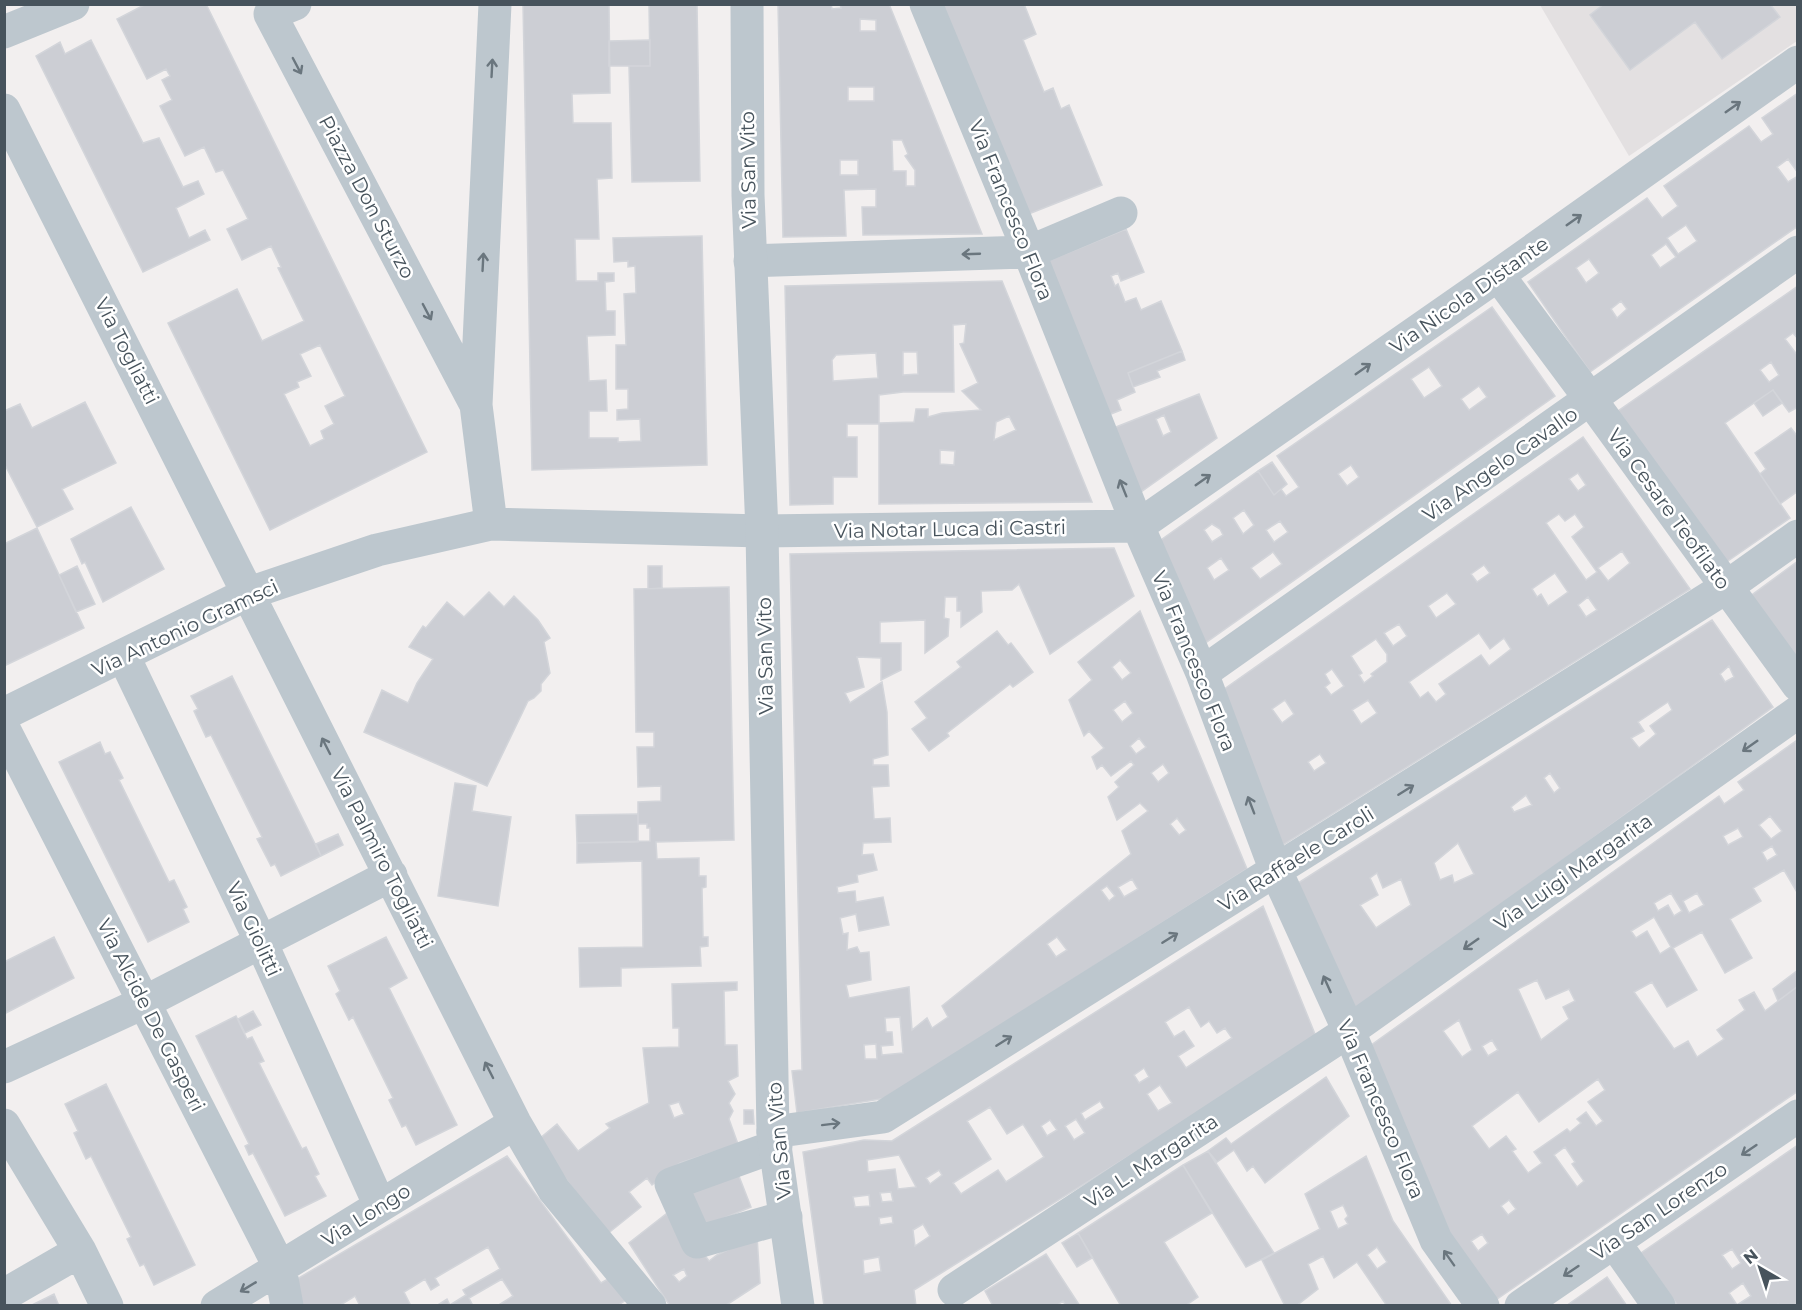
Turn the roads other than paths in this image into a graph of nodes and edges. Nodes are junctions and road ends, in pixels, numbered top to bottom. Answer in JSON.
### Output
{"nodes":[{"id":1,"x":74,"y":4,"type":"edge"},
{"id":2,"x":296,"y":4,"type":"edge"},
{"id":3,"x":495,"y":4,"type":"edge"},
{"id":4,"x":747,"y":4,"type":"edge"},
{"id":5,"x":926,"y":4,"type":"edge"},
{"id":6,"x":4,"y":32,"type":"edge"},
{"id":7,"x":1797,"y":62,"type":"edge"},
{"id":8,"x":4,"y":110,"type":"edge"},
{"id":9,"x":1121,"y":213,"type":"dead end"},
{"id":10,"x":1029,"y":252,"type":"junction"},
{"id":11,"x":1797,"y":252,"type":"edge"},
{"id":12,"x":750,"y":261,"type":"junction"},
{"id":13,"x":1498,"y":275,"type":"junction"},
{"id":14,"x":1591,"y":399,"type":"junction"},
{"id":15,"x":476,"y":405,"type":"junction"},
{"id":16,"x":490,"y":524,"type":"junction"},
{"id":17,"x":1138,"y":526,"type":"junction"},
{"id":18,"x":762,"y":531,"type":"junction"},
{"id":19,"x":1797,"y":536,"type":"edge"},
{"id":20,"x":1725,"y":588,"type":"junction"},
{"id":21,"x":249,"y":593,"type":"junction"},
{"id":22,"x":123,"y":655,"type":"junction"},
{"id":23,"x":1202,"y":673,"type":"junction"},
{"id":24,"x":1797,"y":685,"type":"edge"},
{"id":25,"x":1797,"y":712,"type":"edge"},
{"id":26,"x":4,"y":714,"type":"edge"},
{"id":27,"x":4,"y":729,"type":"edge"},
{"id":28,"x":1276,"y":871,"type":"junction"},
{"id":29,"x":391,"y":875,"type":"junction"},
{"id":30,"x":261,"y":942,"type":"junction"},
{"id":31,"x":144,"y":1002,"type":"junction"},
{"id":32,"x":1349,"y":1032,"type":"junction"},
{"id":33,"x":4,"y":1067,"type":"edge"},
{"id":34,"x":1797,"y":1116,"type":"edge"},
{"id":35,"x":515,"y":1122,"type":"junction"},
{"id":36,"x":4,"y":1125,"type":"edge"},
{"id":37,"x":775,"y":1139,"type":"junction"},
{"id":38,"x":380,"y":1206,"type":"junction"},
{"id":39,"x":786,"y":1217,"type":"junction"},
{"id":40,"x":1614,"y":1242,"type":"junction"},
{"id":41,"x":80,"y":1251,"type":"junction"},
{"id":42,"x":280,"y":1268,"type":"junction"},
{"id":43,"x":954,"y":1290,"type":"dead end"},
{"id":44,"x":4,"y":1295,"type":"edge"},
{"id":45,"x":107,"y":1305,"type":"edge"},
{"id":46,"x":217,"y":1305,"type":"edge"},
{"id":47,"x":287,"y":1305,"type":"edge"},
{"id":48,"x":650,"y":1305,"type":"edge"},
{"id":49,"x":798,"y":1305,"type":"edge"},
{"id":50,"x":1483,"y":1305,"type":"edge"},
{"id":51,"x":1521,"y":1305,"type":"edge"},
{"id":52,"x":1659,"y":1305,"type":"edge"}],
"edges":[{"from":1,"to":6,"type":"street"},
{"from":2,"to":15,"type":"street","name":"Piazza Don Sturzo","one_way":true},
{"from":15,"to":3,"type":"street","name":"Piazza Don Sturzo","one_way":true},
{"from":4,"to":12,"type":"street","name":"Via San Vito"},
{"from":5,"to":10,"type":"street","name":"Via Francesco Flora"},
{"from":13,"to":7,"type":"street","name":"Via Nicola Distante","one_way":true},
{"from":8,"to":21,"type":"street","name":"Via Togliatti"},
{"from":9,"to":10,"type":"street"},
{"from":10,"to":12,"type":"street","one_way":true},
{"from":17,"to":10,"type":"street","name":"Via Francesco Flora","one_way":true},
{"from":11,"to":14,"type":"street","name":"Via Angelo Cavallo"},
{"from":12,"to":18,"type":"street","name":"Via San Vito"},
{"from":13,"to":14,"type":"street","name":"Via Cesare Teofilato"},
{"from":17,"to":13,"type":"street","name":"Via Nicola Distante","one_way":true},
{"from":14,"to":20,"type":"street","name":"Via Cesare Teofilato"},
{"from":14,"to":23,"type":"street","name":"Via Angelo Cavallo"},
{"from":15,"to":16,"type":"street","name":"Piazza Don Sturzo"},
{"from":16,"to":18,"type":"street","name":"Via Antonio Gramsci"},
{"from":16,"to":21,"type":"street","name":"Via Antonio Gramsci"},
{"from":17,"to":18,"type":"street","name":"Via Notar Luca di Castri"},
{"from":17,"to":23,"type":"street","name":"Via Francesco Flora"},
{"from":18,"to":37,"type":"street","name":"Via San Vito"},
{"from":19,"to":20,"type":"street","name":"Via Raffaele Caroli"},
{"from":20,"to":24,"type":"street","name":"Via Cesare Teofilato"},
{"from":28,"to":20,"type":"street","name":"Via Raffaele Caroli","one_way":true},
{"from":21,"to":22,"type":"street","name":"Via Antonio Gramsci"},
{"from":29,"to":21,"type":"street","name":"Via Palmiro Togliatti","one_way":true},
{"from":22,"to":26,"type":"street","name":"Via Antonio Gramsci"},
{"from":22,"to":30,"type":"street","name":"Via Giolitti"},
{"from":28,"to":23,"type":"street","name":"Via Francesco Flora","one_way":true},
{"from":25,"to":32,"type":"street","name":"Via Luigi Margarita","one_way":true},
{"from":27,"to":31,"type":"street","name":"Via Alcide De Gasperi"},
{"from":32,"to":28,"type":"street","name":"Via Francesco Flora","one_way":true},
{"from":37,"to":28,"type":"street","name":"Via Raffaele Caroli","one_way":true},
{"from":29,"to":30,"type":"street"},
{"from":35,"to":29,"type":"street","name":"Via Palmiro Togliatti","one_way":true},
{"from":30,"to":31,"type":"street"},
{"from":30,"to":38,"type":"street","name":"Via Giolitti"},
{"from":31,"to":33,"type":"street"},
{"from":31,"to":42,"type":"street","name":"Via Alcide De Gasperi"},
{"from":32,"to":43,"type":"street","name":"Via L. Margarita"},
{"from":50,"to":32,"type":"street","name":"Via Francesco Flora","one_way":true},
{"from":34,"to":40,"type":"street","name":"Via San Lorenzo","one_way":true},
{"from":35,"to":38,"type":"street","name":"Via Longo"},
{"from":35,"to":48,"type":"street","name":"Via Palmiro Togliatti"},
{"from":36,"to":41,"type":"street"},
{"from":37,"to":39,"type":"street","name":"Via San Vito"},
{"from":37,"to":39,"type":"street","name":"Via Raffaele Caroli"},
{"from":38,"to":42,"type":"street","name":"Via Longo"},
{"from":39,"to":49,"type":"street","name":"Via San Vito"},
{"from":40,"to":51,"type":"street","name":"Via San Lorenzo","one_way":true},
{"from":40,"to":52,"type":"street"},
{"from":41,"to":44,"type":"street"},
{"from":41,"to":45,"type":"street"},
{"from":42,"to":46,"type":"street","name":"Via Longo","one_way":true},
{"from":42,"to":47,"type":"street","name":"Via Alcide De Gasperi"}]}
